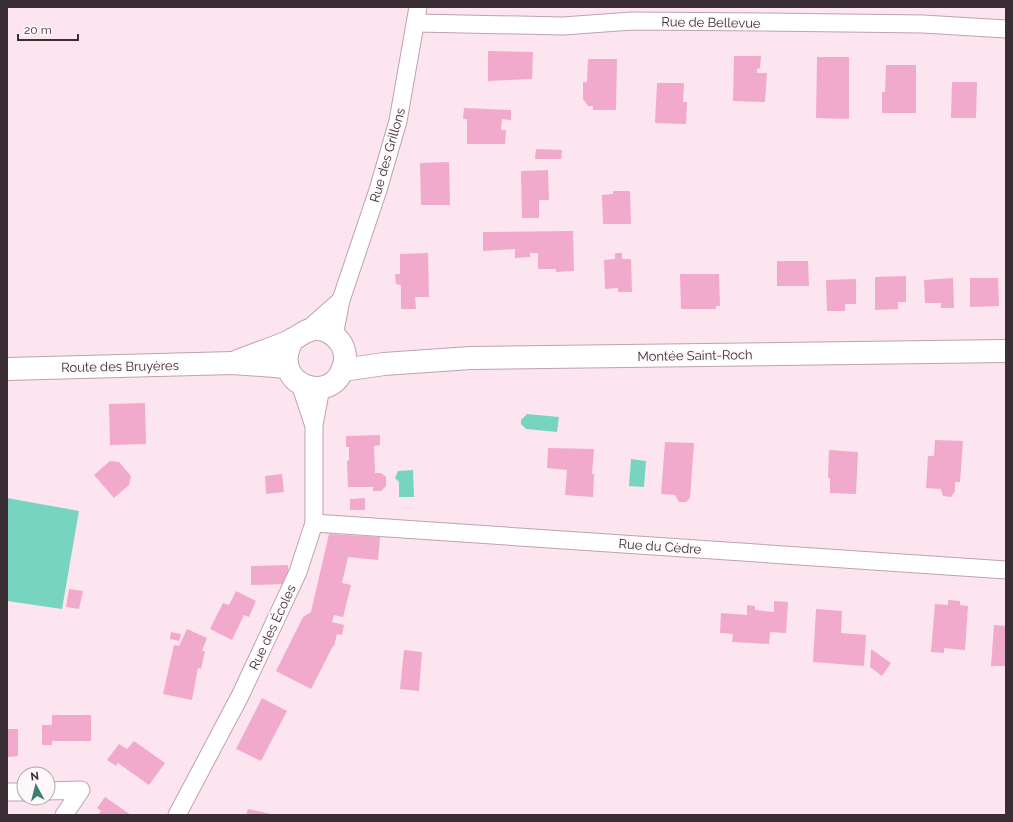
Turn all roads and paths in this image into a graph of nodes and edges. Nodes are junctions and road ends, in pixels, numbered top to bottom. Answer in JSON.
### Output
{"nodes":[{"id":1,"x":417,"y":15,"type":"edge"},
{"id":2,"x":1006,"y":29,"type":"edge"},
{"id":3,"x":341,"y":300,"type":"junction"},
{"id":4,"x":300,"y":335,"type":"junction"},
{"id":5,"x":334,"y":336,"type":"junction"},
{"id":6,"x":1006,"y":351,"type":"edge"},
{"id":7,"x":344,"y":362,"type":"junction"},
{"id":8,"x":233,"y":363,"type":"junction"},
{"id":9,"x":7,"y":369,"type":"edge"},
{"id":10,"x":293,"y":376,"type":"junction"},
{"id":11,"x":321,"y":388,"type":"junction"},
{"id":12,"x":314,"y":425,"type":"junction"},
{"id":13,"x":314,"y":523,"type":"junction"},
{"id":14,"x":1006,"y":570,"type":"edge"},
{"id":15,"x":56,"y":791,"type":"edge"},
{"id":16,"x":64,"y":815,"type":"edge"},
{"id":17,"x":177,"y":815,"type":"edge"}],
"edges":[{"from":1,"to":2,"type":"street","name":"Rue de Bellevue"},
{"from":1,"to":3,"type":"street","name":"Rue des Grillons"},
{"from":3,"to":4,"type":"street"},
{"from":3,"to":5,"type":"street","name":"Rue des Grillons"},
{"from":4,"to":5,"type":"main road"},
{"from":4,"to":8,"type":"main road"},
{"from":4,"to":10,"type":"main road"},
{"from":5,"to":7,"type":"main road"},
{"from":6,"to":7,"type":"main road","name":"Montée Saint-Roch"},
{"from":7,"to":11,"type":"main road"},
{"from":8,"to":9,"type":"main road","name":"Route des Bruyères"},
{"from":8,"to":10,"type":"main road"},
{"from":10,"to":11,"type":"main road"},
{"from":10,"to":12,"type":"street","name":"Rue des Écoles"},
{"from":11,"to":12,"type":"street","name":"Rue des Écoles"},
{"from":12,"to":13,"type":"street","name":"Rue des Écoles"},
{"from":13,"to":14,"type":"street","name":"Rue du Cèdre"},
{"from":13,"to":17,"type":"street","name":"Rue des Écoles"},
{"from":15,"to":16,"type":"street"}]}
